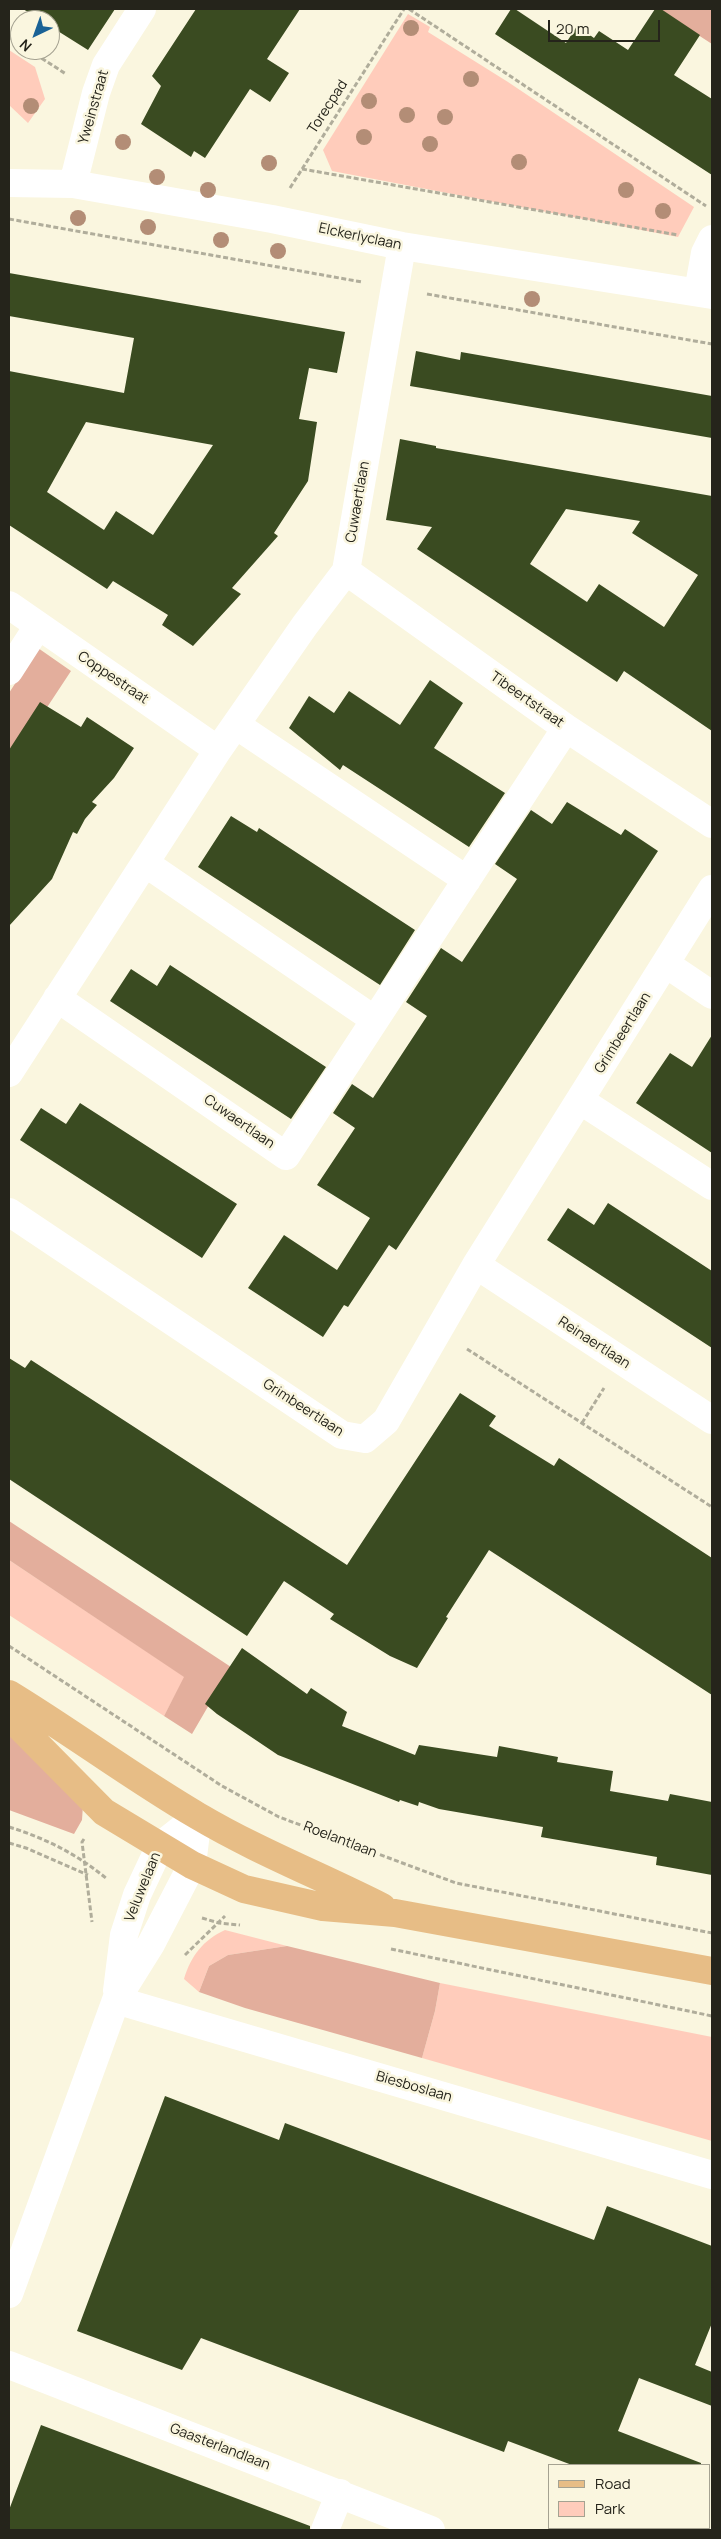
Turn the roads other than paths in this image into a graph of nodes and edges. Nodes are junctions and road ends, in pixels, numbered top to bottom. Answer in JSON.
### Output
{"nodes":[{"id":1,"x":142,"y":9,"type":"edge"},
{"id":2,"x":9,"y":183,"type":"edge"},
{"id":3,"x":73,"y":184,"type":"junction"},
{"id":4,"x":712,"y":240,"type":"edge"},
{"id":5,"x":402,"y":246,"type":"junction"},
{"id":6,"x":705,"y":293,"type":"edge"},
{"id":7,"x":346,"y":571,"type":"junction"},
{"id":8,"x":9,"y":605,"type":"edge"},
{"id":9,"x":38,"y":626,"type":"junction"},
{"id":10,"x":9,"y":671,"type":"edge"},
{"id":11,"x":236,"y":725,"type":"junction"},
{"id":12,"x":566,"y":728,"type":"junction"},
{"id":13,"x":218,"y":750,"type":"junction"},
{"id":14,"x":712,"y":824,"type":"edge"},
{"id":15,"x":145,"y":863,"type":"junction"},
{"id":16,"x":466,"y":880,"type":"junction"},
{"id":17,"x":712,"y":889,"type":"edge"},
{"id":18,"x":666,"y":964,"type":"junction"},
{"id":19,"x":712,"y":995,"type":"edge"},
{"id":20,"x":57,"y":998,"type":"junction"},
{"id":21,"x":375,"y":1020,"type":"junction"},
{"id":22,"x":9,"y":1073,"type":"edge"},
{"id":23,"x":580,"y":1101,"type":"junction"},
{"id":24,"x":712,"y":1186,"type":"edge"},
{"id":25,"x":9,"y":1212,"type":"edge"},
{"id":26,"x":476,"y":1265,"type":"junction"},
{"id":27,"x":712,"y":1420,"type":"edge"},
{"id":28,"x":9,"y":1694,"type":"edge"},
{"id":29,"x":9,"y":1716,"type":"edge"},
{"id":30,"x":198,"y":1816,"type":"junction"},
{"id":31,"x":160,"y":1846,"type":"junction"},
{"id":32,"x":192,"y":1865,"type":"junction"},
{"id":33,"x":394,"y":1913,"type":"junction"},
{"id":34,"x":712,"y":1971,"type":"edge"},
{"id":35,"x":116,"y":2000,"type":"junction"},
{"id":36,"x":712,"y":2175,"type":"edge"},
{"id":37,"x":9,"y":2294,"type":"edge"},
{"id":38,"x":9,"y":2364,"type":"edge"},
{"id":39,"x":340,"y":2493,"type":"junction"},
{"id":40,"x":325,"y":2530,"type":"edge"},
{"id":41,"x":432,"y":2530,"type":"edge"}],
"edges":[{"from":1,"to":3,"type":"street","name":"Yweinstraat"},
{"from":2,"to":3,"type":"street","name":"Elckerlyclaan"},
{"from":3,"to":5,"type":"street","name":"Elckerlyclaan"},
{"from":4,"to":6,"type":"street"},
{"from":5,"to":6,"type":"street","name":"Elckerlyclaan"},
{"from":5,"to":7,"type":"street","name":"Cuwaertlaan"},
{"from":7,"to":11,"type":"street","name":"Cuwaertlaan"},
{"from":7,"to":12,"type":"street","name":"Tibeertstraat"},
{"from":8,"to":9,"type":"street","name":"Coppestraat"},
{"from":9,"to":10,"type":"street"},
{"from":9,"to":13,"type":"street","name":"Coppestraat"},
{"from":11,"to":13,"type":"street","name":"Cuwaertlaan"},
{"from":11,"to":16,"type":"street"},
{"from":12,"to":14,"type":"street","name":"Tibeertstraat"},
{"from":12,"to":16,"type":"street","name":"Cuwaertlaan"},
{"from":13,"to":15,"type":"street","name":"Cuwaertlaan"},
{"from":15,"to":20,"type":"street","name":"Cuwaertlaan"},
{"from":15,"to":21,"type":"street"},
{"from":16,"to":21,"type":"street","name":"Cuwaertlaan"},
{"from":17,"to":18,"type":"street","name":"Grimbeertlaan"},
{"from":18,"to":19,"type":"street"},
{"from":18,"to":23,"type":"street","name":"Grimbeertlaan"},
{"from":20,"to":21,"type":"street","name":"Cuwaertlaan"},
{"from":20,"to":22,"type":"street","name":"Cuwaertlaan"},
{"from":23,"to":24,"type":"street"},
{"from":23,"to":26,"type":"street","name":"Grimbeertlaan"},
{"from":25,"to":26,"type":"street","name":"Grimbeertlaan"},
{"from":26,"to":27,"type":"street","name":"Reinaertlaan"},
{"from":28,"to":30,"type":"main road"},
{"from":29,"to":31,"type":"main road"},
{"from":30,"to":31,"type":"street","name":"Veluwelaan"},
{"from":30,"to":32,"type":"street","name":"Veluwelaan"},
{"from":30,"to":33,"type":"main road"},
{"from":31,"to":32,"type":"main road"},
{"from":31,"to":35,"type":"street","name":"Veluwelaan"},
{"from":32,"to":33,"type":"main road"},
{"from":32,"to":35,"type":"street","name":"Veluwelaan"},
{"from":33,"to":34,"type":"main road"},
{"from":35,"to":36,"type":"street","name":"Biesboslaan"},
{"from":35,"to":37,"type":"street","name":"Veluwelaan"},
{"from":38,"to":39,"type":"street","name":"Gaasterlandlaan"},
{"from":39,"to":40,"type":"street"},
{"from":39,"to":41,"type":"street","name":"Gaasterlandlaan"}]}
